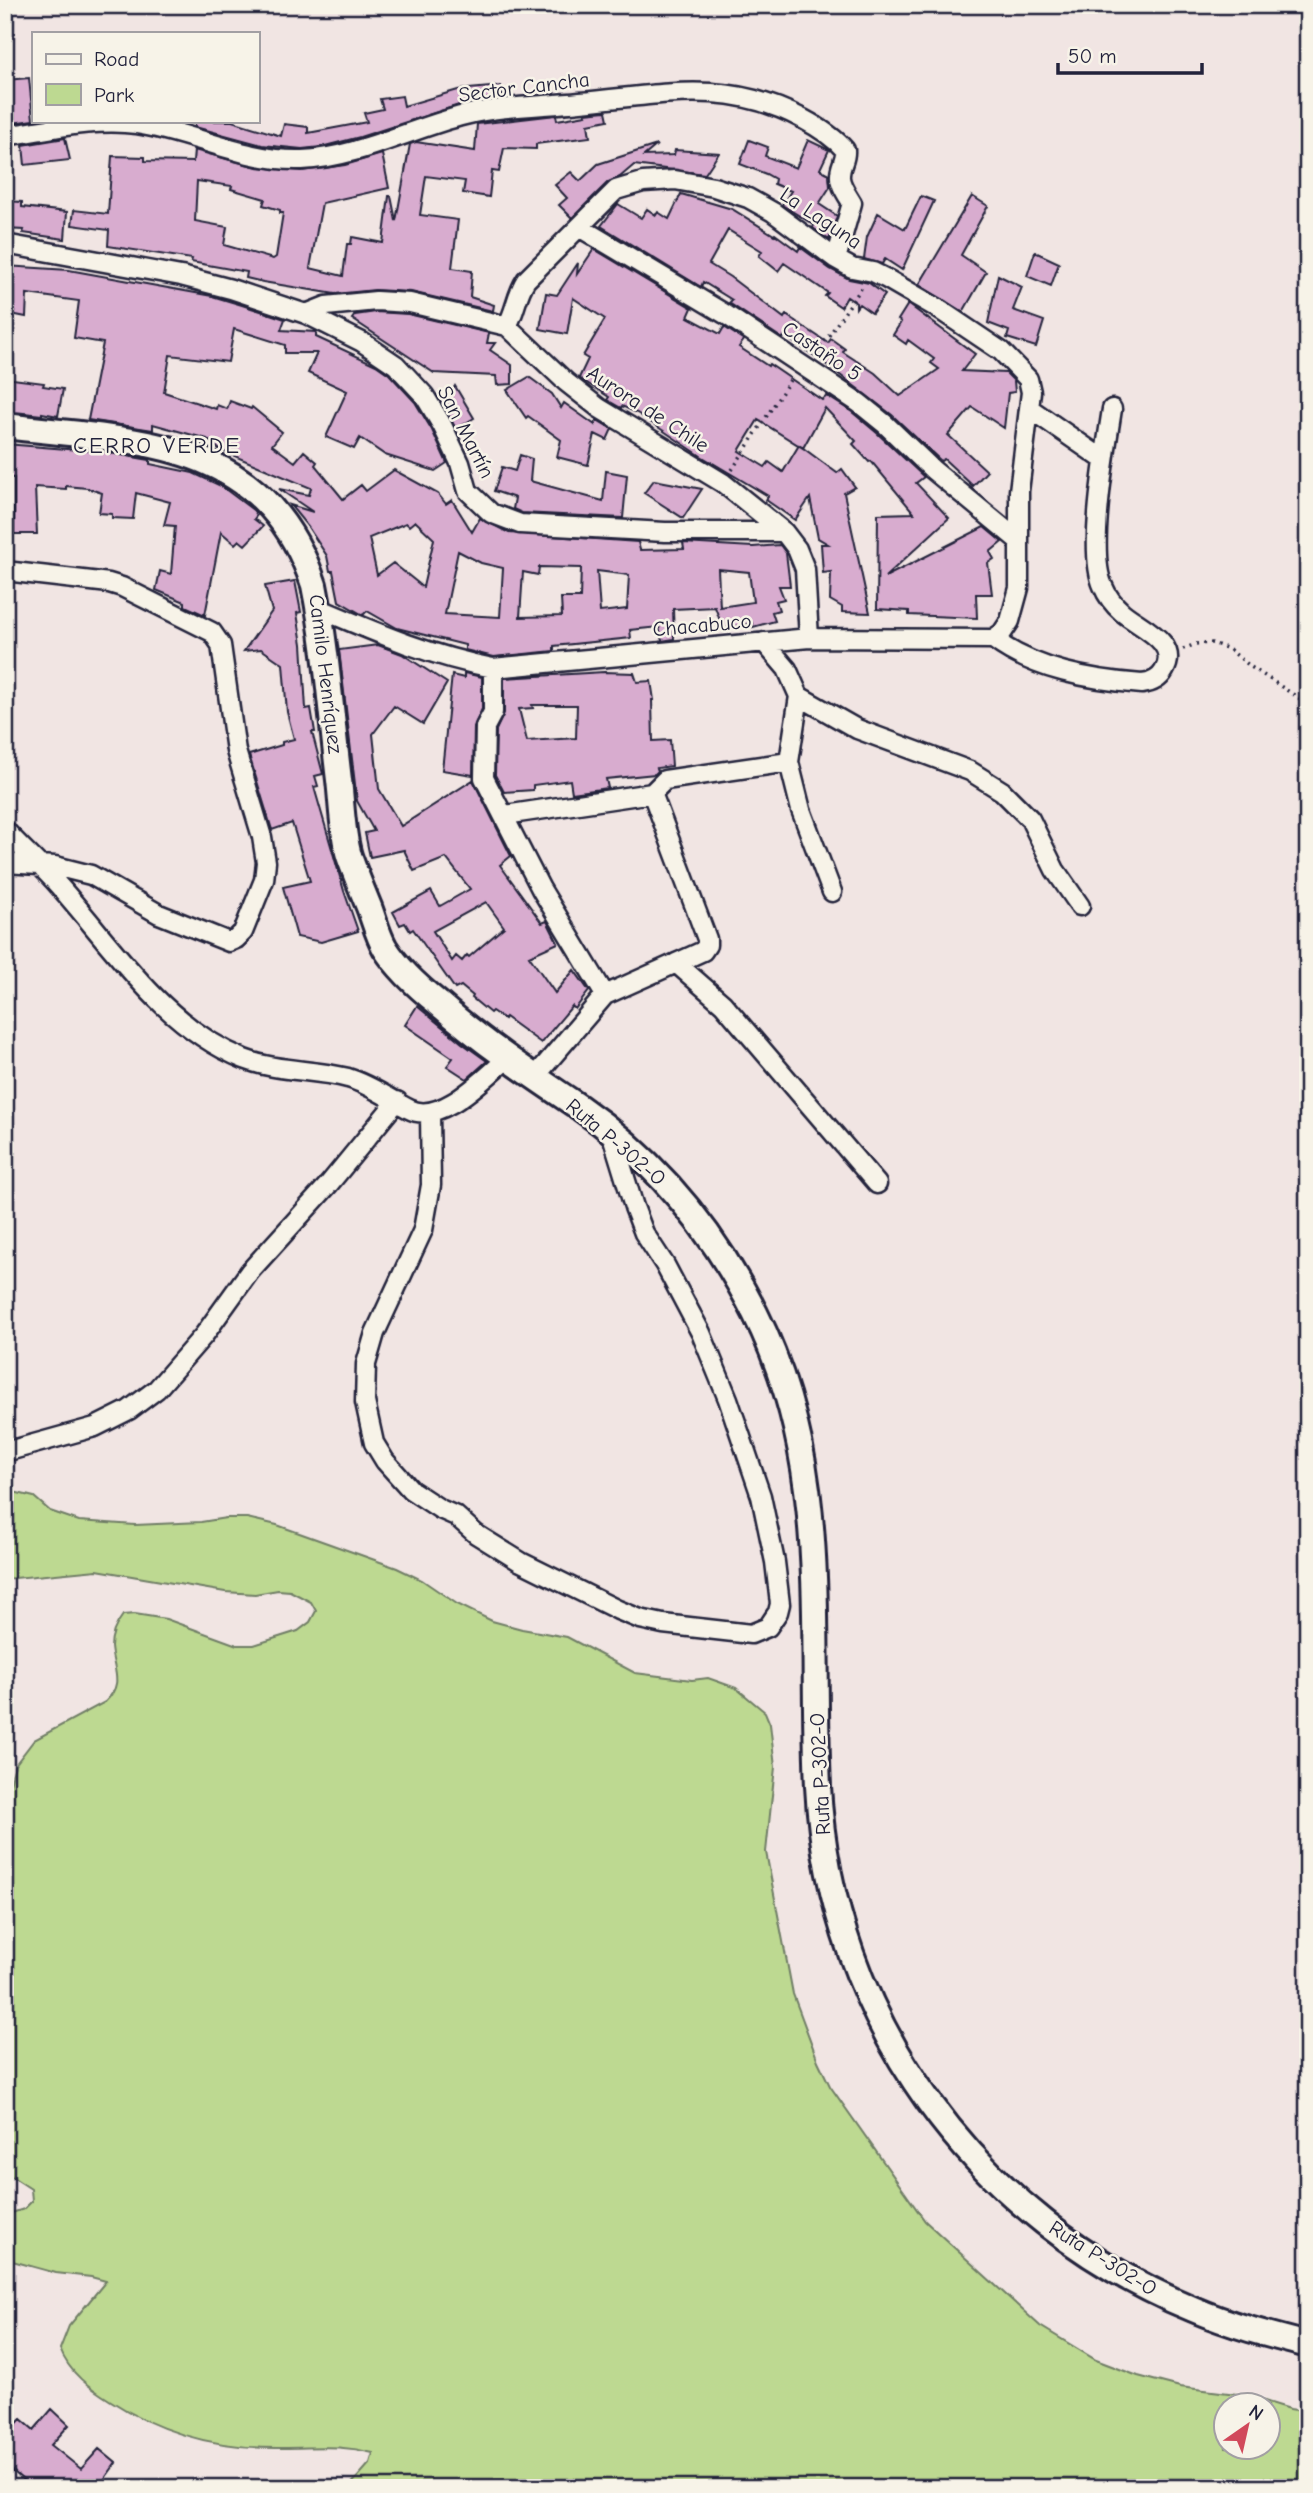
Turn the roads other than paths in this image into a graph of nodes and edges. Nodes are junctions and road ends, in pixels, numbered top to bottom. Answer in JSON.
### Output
{"nodes":[{"id":1,"x":5,"y":136,"type":"edge"},
{"id":2,"x":579,"y":227,"type":"junction"},
{"id":3,"x":5,"y":244,"type":"edge"},
{"id":4,"x":836,"y":259,"type":"junction"},
{"id":5,"x":306,"y":314,"type":"junction"},
{"id":6,"x":507,"y":326,"type":"junction"},
{"id":7,"x":1029,"y":408,"type":"junction"},
{"id":8,"x":1112,"y":409,"type":"dead end"},
{"id":9,"x":5,"y":426,"type":"edge"},
{"id":10,"x":1104,"y":460,"type":"junction"},
{"id":11,"x":784,"y":532,"type":"junction"},
{"id":12,"x":1019,"y":541,"type":"junction"},
{"id":13,"x":5,"y":571,"type":"edge"},
{"id":14,"x":318,"y":608,"type":"junction"},
{"id":15,"x":809,"y":638,"type":"junction"},
{"id":16,"x":993,"y":639,"type":"junction"},
{"id":17,"x":764,"y":642,"type":"junction"},
{"id":18,"x":493,"y":668,"type":"junction"},
{"id":19,"x":799,"y":696,"type":"junction"},
{"id":20,"x":789,"y":761,"type":"junction"},
{"id":21,"x":652,"y":793,"type":"junction"},
{"id":22,"x":505,"y":815,"type":"junction"},
{"id":23,"x":5,"y":830,"type":"edge"},
{"id":24,"x":5,"y":863,"type":"edge"},
{"id":25,"x":39,"y":865,"type":"junction"},
{"id":26,"x":832,"y":892,"type":"dead end"},
{"id":27,"x":1080,"y":906,"type":"dead end"},
{"id":28,"x":676,"y":963,"type":"junction"},
{"id":29,"x":605,"y":995,"type":"junction"},
{"id":30,"x":521,"y":1069,"type":"junction"},
{"id":31,"x":397,"y":1101,"type":"junction"},
{"id":32,"x":430,"y":1113,"type":"junction"},
{"id":33,"x":611,"y":1132,"type":"junction"},
{"id":34,"x":877,"y":1184,"type":"dead end"},
{"id":35,"x":5,"y":1452,"type":"edge"},
{"id":36,"x":1308,"y":2345,"type":"edge"}],
"edges":[{"from":1,"to":4,"type":"street","name":"Sector Cancha"},
{"from":2,"to":4,"type":"street","name":"La Laguna"},
{"from":2,"to":6,"type":"street","name":"La Laguna"},
{"from":2,"to":12,"type":"street","name":"Castaño 5"},
{"from":3,"to":5,"type":"street","name":"San Martín"},
{"from":4,"to":7,"type":"street","name":"La Laguna"},
{"from":5,"to":6,"type":"street"},
{"from":5,"to":11,"type":"street","name":"San Martín"},
{"from":6,"to":11,"type":"street","name":"Aurora de Chile"},
{"from":7,"to":10,"type":"street"},
{"from":7,"to":12,"type":"street","name":"La Laguna"},
{"from":8,"to":10,"type":"street"},
{"from":9,"to":14,"type":"street","name":"Camilo Henríquez"},
{"from":10,"to":16,"type":"street"},
{"from":11,"to":15,"type":"street","name":"Aurora de Chile"},
{"from":12,"to":16,"type":"street"},
{"from":13,"to":25,"type":"street"},
{"from":14,"to":18,"type":"street","name":"Chacabuco"},
{"from":14,"to":30,"type":"street","name":"Camilo Henríquez"},
{"from":15,"to":16,"type":"street","name":"Chacabuco"},
{"from":15,"to":17,"type":"street","name":"Chacabuco"},
{"from":17,"to":18,"type":"street","name":"Chacabuco"},
{"from":17,"to":19,"type":"street"},
{"from":18,"to":22,"type":"street"},
{"from":19,"to":20,"type":"street"},
{"from":19,"to":27,"type":"street"},
{"from":20,"to":21,"type":"street"},
{"from":20,"to":26,"type":"street"},
{"from":21,"to":22,"type":"street"},
{"from":21,"to":28,"type":"street"},
{"from":22,"to":29,"type":"street"},
{"from":23,"to":25,"type":"street"},
{"from":24,"to":25,"type":"street"},
{"from":25,"to":31,"type":"street"},
{"from":28,"to":29,"type":"street"},
{"from":28,"to":34,"type":"street"},
{"from":29,"to":30,"type":"street"},
{"from":30,"to":32,"type":"street"},
{"from":30,"to":33,"type":"street","name":"Ruta P-302-O"},
{"from":31,"to":32,"type":"street"},
{"from":31,"to":35,"type":"street"},
{"from":32,"to":33,"type":"street"},
{"from":33,"to":36,"type":"street","name":"Ruta P-302-O"}]}
